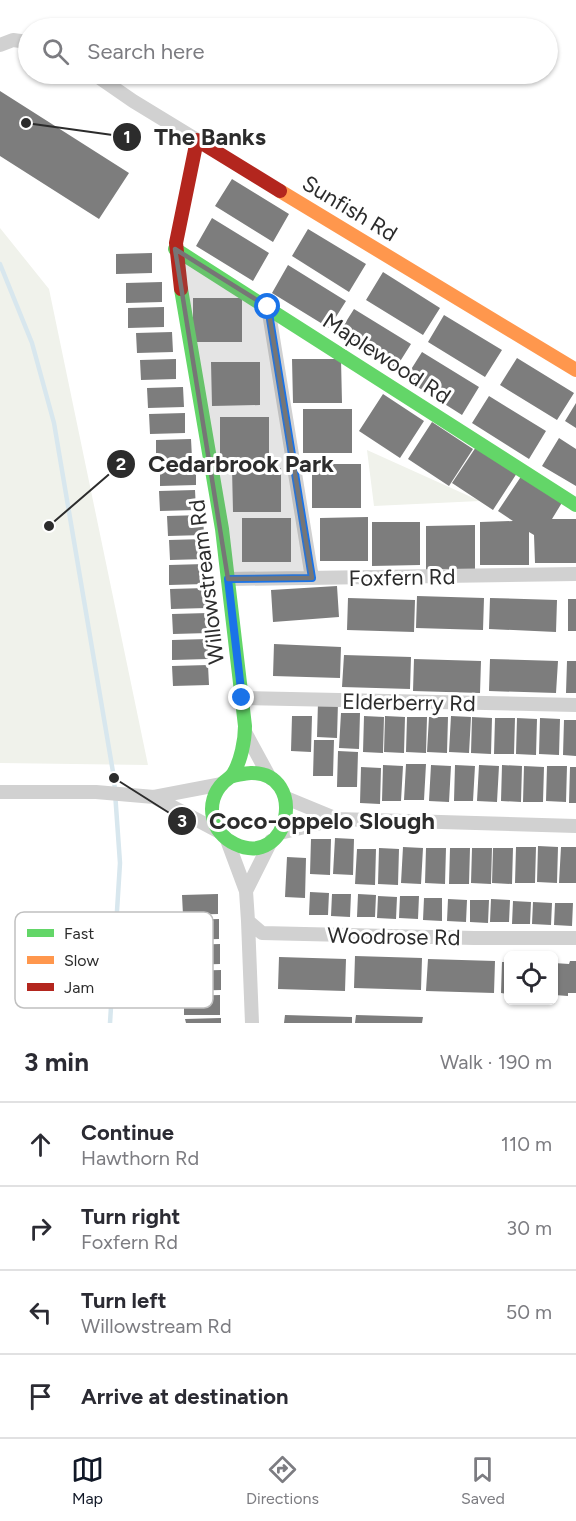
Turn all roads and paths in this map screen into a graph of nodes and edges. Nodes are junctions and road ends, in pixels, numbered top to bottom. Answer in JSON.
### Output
{"nodes":[{"id":1,"x":18,"y":40,"type":"edge"},
{"id":2,"x":0,"y":45,"type":"edge"},
{"id":3,"x":108,"y":84,"type":"edge"},
{"id":4,"x":197,"y":140,"type":"junction"},
{"id":5,"x":175,"y":249,"type":"junction"},
{"id":6,"x":268,"y":307,"type":"junction"},
{"id":7,"x":576,"y":370,"type":"edge"},
{"id":8,"x":576,"y":505,"type":"edge"},
{"id":9,"x":576,"y":574,"type":"edge"},
{"id":10,"x":312,"y":578,"type":"junction"},
{"id":11,"x":228,"y":579,"type":"junction"},
{"id":12,"x":242,"y":698,"type":"junction"},
{"id":13,"x":576,"y":705,"type":"edge"},
{"id":14,"x":245,"y":732,"type":"junction"},
{"id":15,"x":270,"y":778,"type":"junction"},
{"id":16,"x":227,"y":780,"type":"junction"},
{"id":17,"x":0,"y":792,"type":"edge"},
{"id":18,"x":154,"y":797,"type":"junction"},
{"id":19,"x":286,"y":798,"type":"junction"},
{"id":20,"x":337,"y":819,"type":"junction"},
{"id":21,"x":576,"y":826,"type":"edge"},
{"id":22,"x":222,"y":836,"type":"junction"},
{"id":23,"x":276,"y":837,"type":"junction"},
{"id":24,"x":246,"y":891,"type":"junction"},
{"id":25,"x":248,"y":921,"type":"junction"},
{"id":26,"x":576,"y":938,"type":"edge"},
{"id":27,"x":252,"y":1023,"type":"edge"}],
"edges":[{"from":1,"to":2,"type":"street"},
{"from":3,"to":4,"type":"street"},
{"from":4,"to":5,"type":"street"},
{"from":4,"to":7,"type":"street","name":"Sunfish Rd"},
{"from":5,"to":6,"type":"street","name":"Maplewood Rd"},
{"from":5,"to":11,"type":"street","name":"Willowstream Rd"},
{"from":6,"to":8,"type":"street","name":"Maplewood Rd"},
{"from":6,"to":10,"type":"street"},
{"from":9,"to":10,"type":"street","name":"Foxfern Rd"},
{"from":10,"to":11,"type":"street","name":"Foxfern Rd"},
{"from":11,"to":12,"type":"street","name":"Willowstream Rd"},
{"from":12,"to":13,"type":"street","name":"Elderberry Rd"},
{"from":12,"to":14,"type":"street","name":"Willowstream Rd"},
{"from":14,"to":15,"type":"street"},
{"from":14,"to":16,"type":"street"},
{"from":15,"to":16,"type":"street"},
{"from":15,"to":19,"type":"street"},
{"from":16,"to":18,"type":"street"},
{"from":16,"to":22,"type":"street"},
{"from":17,"to":18,"type":"street"},
{"from":18,"to":22,"type":"street"},
{"from":19,"to":20,"type":"street"},
{"from":19,"to":23,"type":"street"},
{"from":20,"to":21,"type":"street"},
{"from":20,"to":23,"type":"street"},
{"from":22,"to":23,"type":"street"},
{"from":22,"to":24,"type":"street"},
{"from":23,"to":24,"type":"street"},
{"from":24,"to":25,"type":"street"},
{"from":25,"to":26,"type":"street","name":"Woodrose Rd"},
{"from":25,"to":27,"type":"street"}]}
